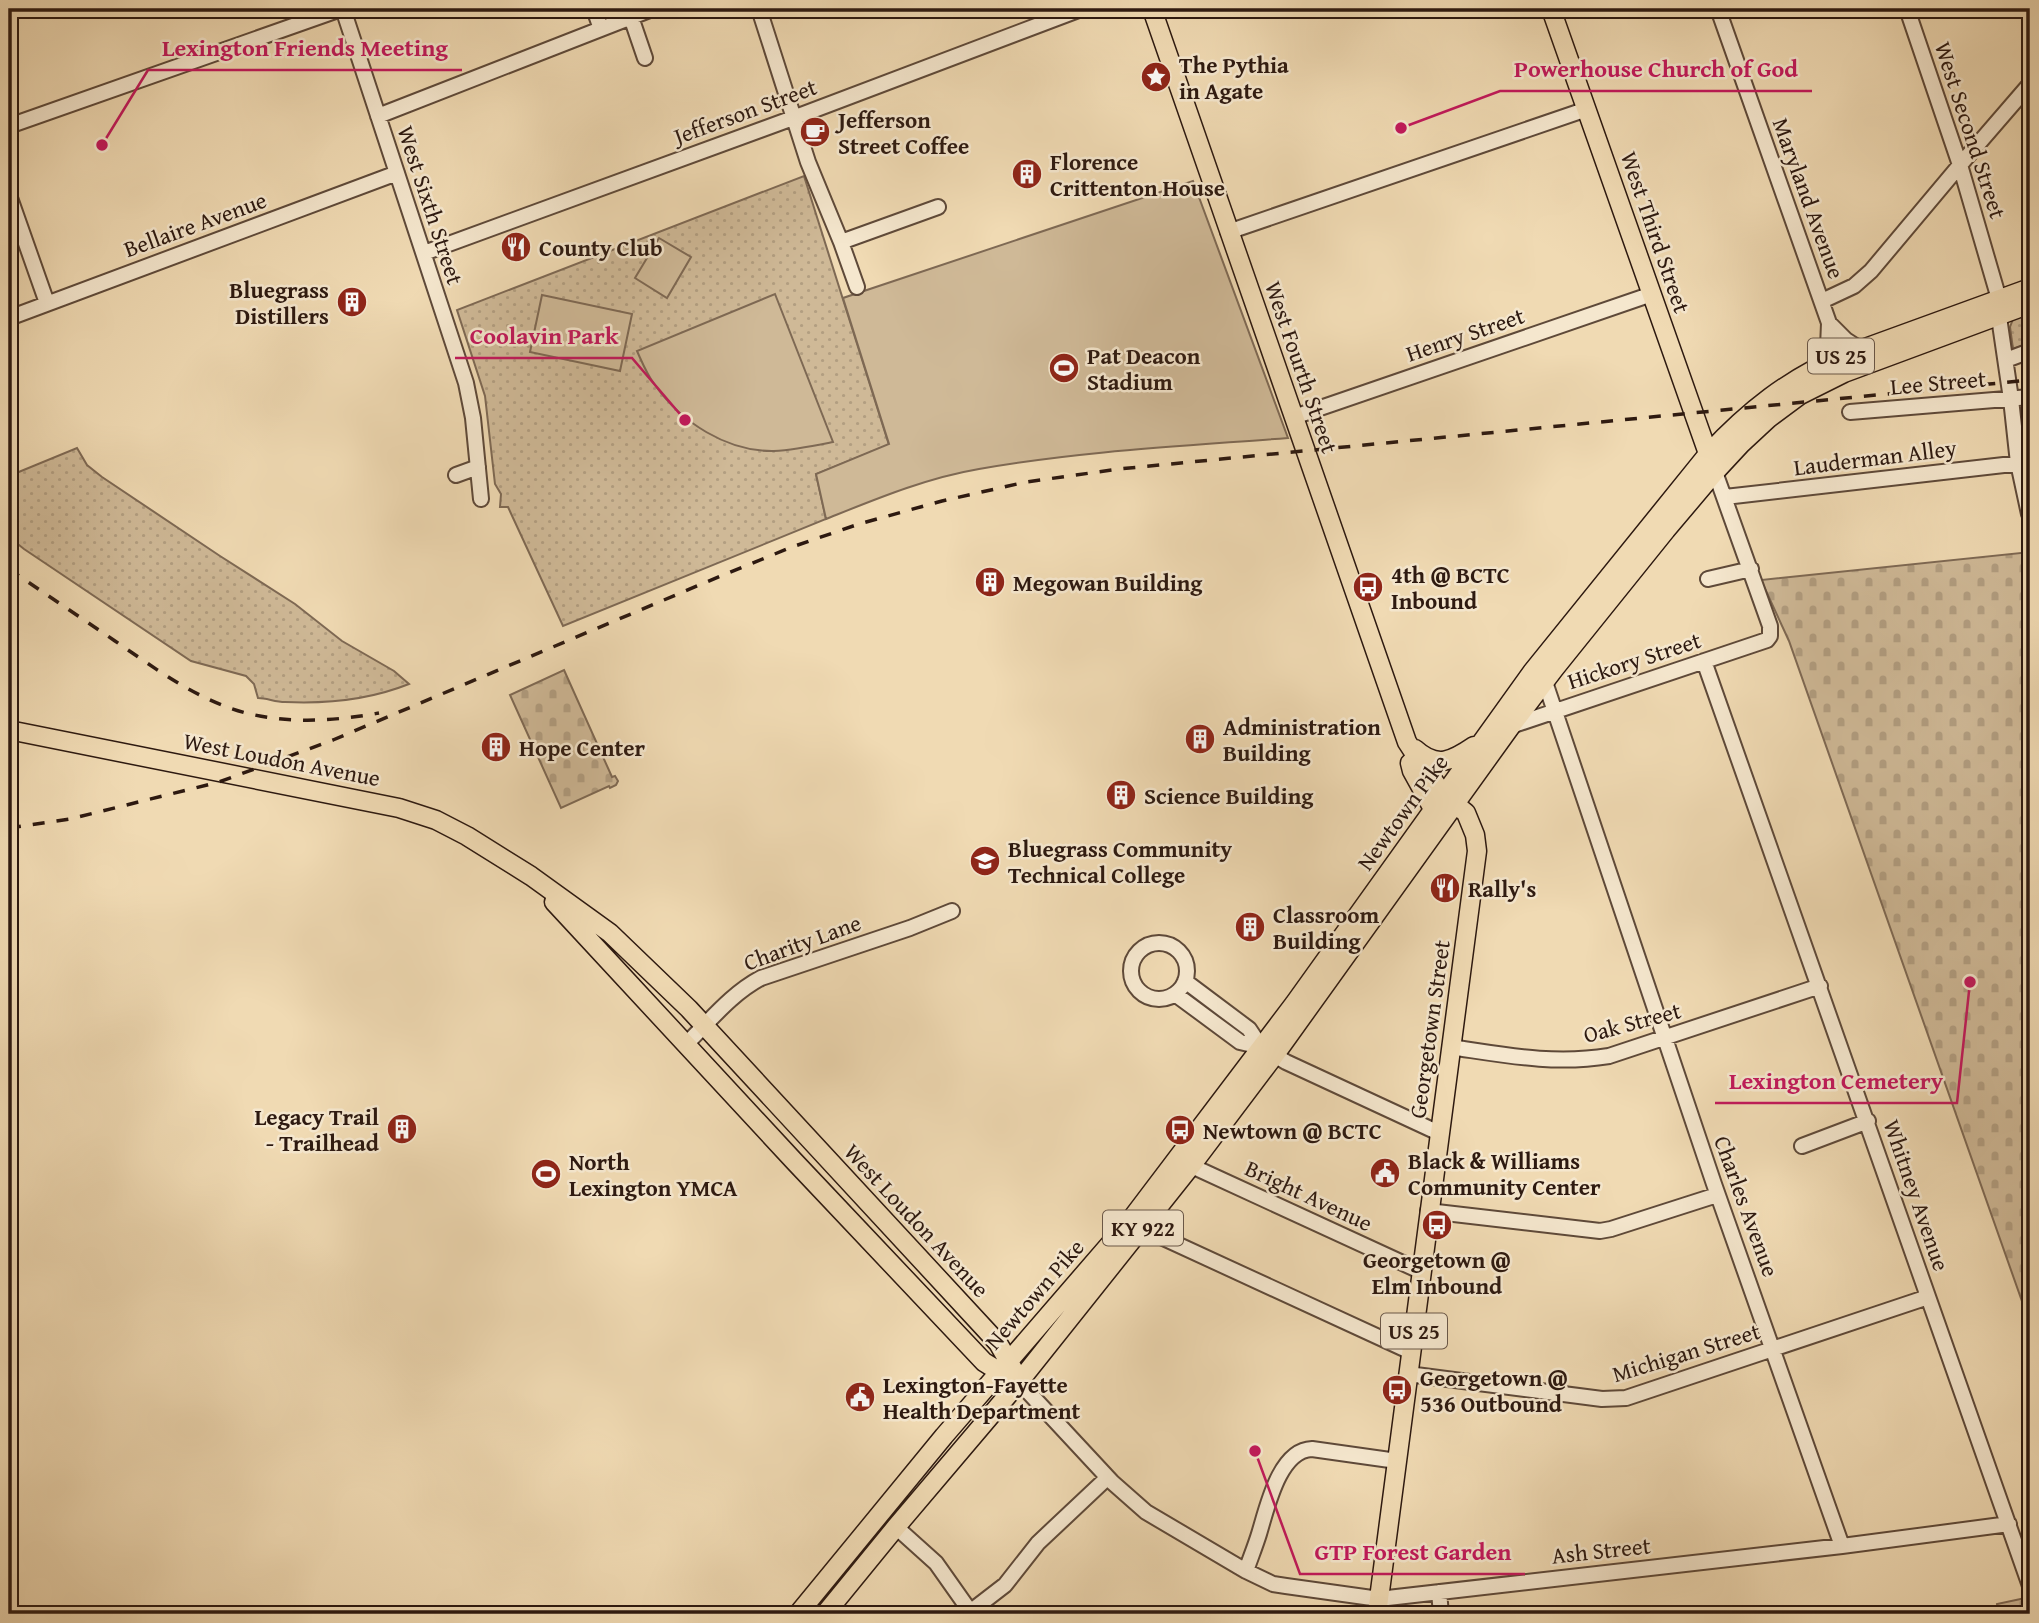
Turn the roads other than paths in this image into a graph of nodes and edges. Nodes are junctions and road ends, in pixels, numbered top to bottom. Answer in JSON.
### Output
{"nodes":[{"id":1,"x":342,"y":9,"type":"edge"},
{"id":2,"x":594,"y":9,"type":"edge"},
{"id":3,"x":652,"y":9,"type":"edge"},
{"id":4,"x":759,"y":9,"type":"edge"},
{"id":5,"x":1081,"y":9,"type":"edge"},
{"id":6,"x":1152,"y":9,"type":"edge"},
{"id":7,"x":1551,"y":9,"type":"edge"},
{"id":8,"x":1718,"y":9,"type":"edge"},
{"id":9,"x":1907,"y":9,"type":"edge"},
{"id":10,"x":631,"y":17,"type":"junction"},
{"id":11,"x":601,"y":29,"type":"junction"},
{"id":12,"x":645,"y":58,"type":"dead end"},
{"id":13,"x":2030,"y":84,"type":"edge"},
{"id":14,"x":1587,"y":109,"type":"junction"},
{"id":15,"x":378,"y":116,"type":"junction"},
{"id":16,"x":793,"y":118,"type":"junction"},
{"id":17,"x":9,"y":126,"type":"edge"},
{"id":18,"x":1960,"y":165,"type":"junction"},
{"id":19,"x":397,"y":173,"type":"junction"},
{"id":20,"x":9,"y":195,"type":"edge"},
{"id":21,"x":938,"y":207,"type":"dead end"},
{"id":22,"x":1228,"y":232,"type":"junction"},
{"id":23,"x":841,"y":242,"type":"junction"},
{"id":24,"x":424,"y":253,"type":"junction"},
{"id":25,"x":857,"y":287,"type":"dead end"},
{"id":26,"x":2030,"y":288,"type":"edge"},
{"id":27,"x":1652,"y":294,"type":"junction"},
{"id":28,"x":1822,"y":301,"type":"junction"},
{"id":29,"x":47,"y":303,"type":"junction"},
{"id":30,"x":2030,"y":304,"type":"edge"},
{"id":31,"x":1999,"y":307,"type":"junction"},
{"id":32,"x":9,"y":318,"type":"edge"},
{"id":33,"x":1829,"y":323,"type":"junction"},
{"id":34,"x":1860,"y":349,"type":"junction"},
{"id":35,"x":2030,"y":351,"type":"edge"},
{"id":36,"x":2006,"y":360,"type":"junction"},
{"id":37,"x":1822,"y":364,"type":"junction"},
{"id":38,"x":2030,"y":397,"type":"edge"},
{"id":39,"x":2011,"y":399,"type":"junction"},
{"id":40,"x":1850,"y":412,"type":"dead end"},
{"id":41,"x":1294,"y":417,"type":"junction"},
{"id":42,"x":1708,"y":454,"type":"junction"},
{"id":43,"x":2024,"y":463,"type":"edge"},
{"id":44,"x":478,"y":467,"type":"junction"},
{"id":45,"x":1715,"y":472,"type":"junction"},
{"id":46,"x":456,"y":475,"type":"dead end"},
{"id":47,"x":1725,"y":497,"type":"junction"},
{"id":48,"x":481,"y":499,"type":"dead end"},
{"id":49,"x":2029,"y":514,"type":"edge"},
{"id":50,"x":1751,"y":569,"type":"junction"},
{"id":51,"x":1708,"y":579,"type":"dead end"},
{"id":52,"x":1704,"y":661,"type":"junction"},
{"id":53,"x":1545,"y":682,"type":"junction"},
{"id":54,"x":1555,"y":711,"type":"junction"},
{"id":55,"x":1511,"y":726,"type":"junction"},
{"id":56,"x":9,"y":730,"type":"edge"},
{"id":57,"x":1483,"y":739,"type":"junction"},
{"id":58,"x":1407,"y":742,"type":"junction"},
{"id":59,"x":1445,"y":803,"type":"junction"},
{"id":60,"x":531,"y":876,"type":"junction"},
{"id":61,"x":952,"y":911,"type":"dead end"},
{"id":62,"x":1185,"y":981,"type":"junction"},
{"id":63,"x":1820,"y":986,"type":"junction"},
{"id":64,"x":1175,"y":994,"type":"junction"},
{"id":65,"x":704,"y":1027,"type":"junction"},
{"id":66,"x":1664,"y":1039,"type":"junction"},
{"id":67,"x":686,"y":1044,"type":"junction"},
{"id":68,"x":1450,"y":1047,"type":"junction"},
{"id":69,"x":1268,"y":1051,"type":"junction"},
{"id":70,"x":1868,"y":1122,"type":"junction"},
{"id":71,"x":1439,"y":1133,"type":"junction"},
{"id":72,"x":1802,"y":1146,"type":"dead end"},
{"id":73,"x":1185,"y":1163,"type":"junction"},
{"id":74,"x":1717,"y":1195,"type":"junction"},
{"id":75,"x":1428,"y":1211,"type":"junction"},
{"id":76,"x":1135,"y":1226,"type":"junction"},
{"id":77,"x":1420,"y":1271,"type":"junction"},
{"id":78,"x":1928,"y":1297,"type":"junction"},
{"id":79,"x":1773,"y":1349,"type":"junction"},
{"id":80,"x":1411,"y":1352,"type":"junction"},
{"id":81,"x":1004,"y":1366,"type":"junction"},
{"id":82,"x":1408,"y":1374,"type":"junction"},
{"id":83,"x":1019,"y":1382,"type":"junction"},
{"id":84,"x":1397,"y":1461,"type":"junction"},
{"id":85,"x":1108,"y":1478,"type":"junction"},
{"id":86,"x":2009,"y":1524,"type":"junction"},
{"id":87,"x":896,"y":1527,"type":"junction"},
{"id":88,"x":1842,"y":1546,"type":"junction"},
{"id":89,"x":1246,"y":1571,"type":"junction"},
{"id":90,"x":2030,"y":1587,"type":"edge"},
{"id":91,"x":1439,"y":1592,"type":"junction"},
{"id":92,"x":1378,"y":1606,"type":"edge"},
{"id":93,"x":971,"y":1613,"type":"edge"},
{"id":94,"x":798,"y":1614,"type":"edge"},
{"id":95,"x":825,"y":1614,"type":"edge"},
{"id":96,"x":1441,"y":1614,"type":"edge"}],
"edges":[{"from":1,"to":15,"type":"street","name":"West Sixth Street"},
{"from":1,"to":17,"type":"street"},
{"from":2,"to":11,"type":"street"},
{"from":3,"to":10,"type":"street"},
{"from":4,"to":16,"type":"street"},
{"from":5,"to":16,"type":"street","name":"Jefferson Street"},
{"from":6,"to":22,"type":"main road","name":"West Fourth Street"},
{"from":7,"to":14,"type":"main road","name":"West Third Street"},
{"from":8,"to":28,"type":"street","name":"Maryland Avenue"},
{"from":9,"to":18,"type":"street","name":"West Second Street"},
{"from":10,"to":11,"type":"street"},
{"from":10,"to":12,"type":"street"},
{"from":11,"to":15,"type":"street"},
{"from":13,"to":18,"type":"street"},
{"from":14,"to":22,"type":"street"},
{"from":14,"to":27,"type":"main road","name":"West Third Street"},
{"from":15,"to":19,"type":"street","name":"West Sixth Street"},
{"from":16,"to":23,"type":"street"},
{"from":16,"to":24,"type":"street","name":"Jefferson Street"},
{"from":18,"to":28,"type":"street"},
{"from":18,"to":31,"type":"street","name":"West Second Street"},
{"from":19,"to":24,"type":"street","name":"West Sixth Street"},
{"from":19,"to":29,"type":"street","name":"Bellaire Avenue"},
{"from":20,"to":29,"type":"street"},
{"from":21,"to":23,"type":"street"},
{"from":22,"to":41,"type":"main road","name":"West Fourth Street"},
{"from":23,"to":25,"type":"street"},
{"from":24,"to":44,"type":"street","name":"West Sixth Street"},
{"from":26,"to":31,"type":"main road","name":"Newtown Pike","number":"US 25"},
{"from":27,"to":41,"type":"street","name":"Henry Street"},
{"from":27,"to":42,"type":"main road","name":"West Third Street"},
{"from":28,"to":33,"type":"street","name":"Maryland Avenue"},
{"from":29,"to":32,"type":"street","name":"Bellaire Avenue"},
{"from":30,"to":31,"type":"main road","name":"Newtown Pike","number":"US 25"},
{"from":31,"to":34,"type":"main road","name":"Newtown Pike","number":"US 25"},
{"from":31,"to":36,"type":"street","name":"West Second Street"},
{"from":31,"to":45,"type":"main road","name":"Newtown Pike","number":"US 25"},
{"from":33,"to":34,"type":"street"},
{"from":33,"to":37,"type":"street","name":"Maryland Avenue"},
{"from":34,"to":37,"type":"main road","name":"Newtown Pike","number":"US 25"},
{"from":35,"to":36,"type":"street"},
{"from":36,"to":39,"type":"street","name":"West Second Street"},
{"from":37,"to":42,"type":"main road","name":"Newtown Pike","number":"US 25"},
{"from":38,"to":39,"type":"street","name":"Lee Street"},
{"from":39,"to":40,"type":"street","name":"Lee Street"},
{"from":39,"to":43,"type":"street","name":"West Second Street"},
{"from":41,"to":58,"type":"main road","name":"West Fourth Street"},
{"from":42,"to":45,"type":"main road","name":"West Third Street"},
{"from":42,"to":57,"type":"main road","name":"Newtown Pike","number":"US 25"},
{"from":43,"to":47,"type":"street","name":"Lauderman Alley"},
{"from":43,"to":49,"type":"street","name":"West Second Street"},
{"from":44,"to":46,"type":"street"},
{"from":44,"to":48,"type":"street","name":"West Sixth Street"},
{"from":45,"to":47,"type":"street"},
{"from":45,"to":53,"type":"main road","name":"Newtown Pike","number":"US 25"},
{"from":47,"to":50,"type":"street"},
{"from":50,"to":51,"type":"street"},
{"from":50,"to":52,"type":"street","name":"Hickory Street"},
{"from":52,"to":54,"type":"street","name":"Hickory Street"},
{"from":52,"to":63,"type":"street","name":"Whitney Avenue"},
{"from":53,"to":54,"type":"street","name":"Charles Avenue"},
{"from":53,"to":55,"type":"main road","name":"Newtown Pike","number":"US 25"},
{"from":54,"to":55,"type":"street","name":"Hickory Street"},
{"from":54,"to":66,"type":"street","name":"Charles Avenue"},
{"from":55,"to":59,"type":"main road","name":"Newtown Pike","number":"US 25"},
{"from":56,"to":60,"type":"main road","name":"West Loudon Avenue"},
{"from":57,"to":58,"type":"main road"},
{"from":57,"to":59,"type":"main road","name":"Newtown Pike","number":"US 25"},
{"from":58,"to":59,"type":"main road","name":"West Fourth Street"},
{"from":59,"to":68,"type":"main road","name":"Georgetown Street","number":"US 25"},
{"from":59,"to":69,"type":"main road","name":"Newtown Pike","number":"KY 922"},
{"from":60,"to":65,"type":"main road","name":"West Loudon Avenue"},
{"from":60,"to":67,"type":"main road","name":"West Loudon Avenue"},
{"from":61,"to":65,"type":"street","name":"Charity Lane"},
{"from":62,"to":64,"type":"street"},
{"from":62,"to":64,"type":"street"},
{"from":62,"to":69,"type":"street"},
{"from":63,"to":66,"type":"street","name":"Oak Street"},
{"from":63,"to":70,"type":"street","name":"Whitney Avenue"},
{"from":64,"to":69,"type":"street"},
{"from":65,"to":67,"type":"street","name":"Charity Lane"},
{"from":65,"to":81,"type":"main road","name":"West Loudon Avenue"},
{"from":66,"to":68,"type":"street","name":"Oak Street"},
{"from":66,"to":74,"type":"street","name":"Charles Avenue"},
{"from":67,"to":81,"type":"main road","name":"West Loudon Avenue"},
{"from":68,"to":71,"type":"main road","name":"Georgetown Street","number":"US 25"},
{"from":69,"to":71,"type":"street"},
{"from":69,"to":73,"type":"main road","name":"Newtown Pike","number":"KY 922"},
{"from":70,"to":72,"type":"street"},
{"from":70,"to":78,"type":"street","name":"Whitney Avenue"},
{"from":71,"to":75,"type":"main road","name":"Georgetown Street","number":"US 25"},
{"from":73,"to":76,"type":"main road","name":"Newtown Pike","number":"KY 922"},
{"from":73,"to":77,"type":"street","name":"Bright Avenue"},
{"from":74,"to":75,"type":"street"},
{"from":74,"to":79,"type":"street","name":"Charles Avenue"},
{"from":75,"to":77,"type":"main road","name":"Georgetown Street","number":"US 25"},
{"from":76,"to":80,"type":"street"},
{"from":76,"to":81,"type":"main road","name":"Newtown Pike","number":"KY 922"},
{"from":76,"to":83,"type":"main road","name":"Newtown Pike","number":"KY 922"},
{"from":77,"to":80,"type":"main road","name":"Georgetown Street","number":"US 25"},
{"from":78,"to":79,"type":"street","name":"Michigan Street"},
{"from":78,"to":86,"type":"street","name":"Whitney Avenue"},
{"from":79,"to":82,"type":"street","name":"Michigan Street"},
{"from":79,"to":88,"type":"street","name":"Charles Avenue"},
{"from":80,"to":82,"type":"main road","name":"Georgetown Street","number":"US 25"},
{"from":81,"to":83,"type":"main road","name":"West Loudon Avenue"},
{"from":81,"to":94,"type":"main road","name":"Newtown Pike","number":"KY 922"},
{"from":82,"to":84,"type":"main road","name":"Georgetown Street","number":"US 25"},
{"from":83,"to":85,"type":"street","name":"Ash Street"},
{"from":83,"to":87,"type":"main road","name":"Newtown Pike","number":"KY 922"},
{"from":84,"to":89,"type":"street"},
{"from":84,"to":92,"type":"main road","name":"Georgetown Street","number":"US 25"},
{"from":85,"to":89,"type":"street","name":"Ash Street"},
{"from":85,"to":93,"type":"street"},
{"from":86,"to":88,"type":"street","name":"Ash Street"},
{"from":86,"to":90,"type":"street","name":"Whitney Avenue"},
{"from":87,"to":93,"type":"street"},
{"from":87,"to":95,"type":"main road","name":"Newtown Pike","number":"KY 922"},
{"from":88,"to":91,"type":"street","name":"Ash Street"},
{"from":89,"to":92,"type":"street","name":"Ash Street"},
{"from":91,"to":92,"type":"street","name":"Ash Street"},
{"from":91,"to":96,"type":"street"}]}
